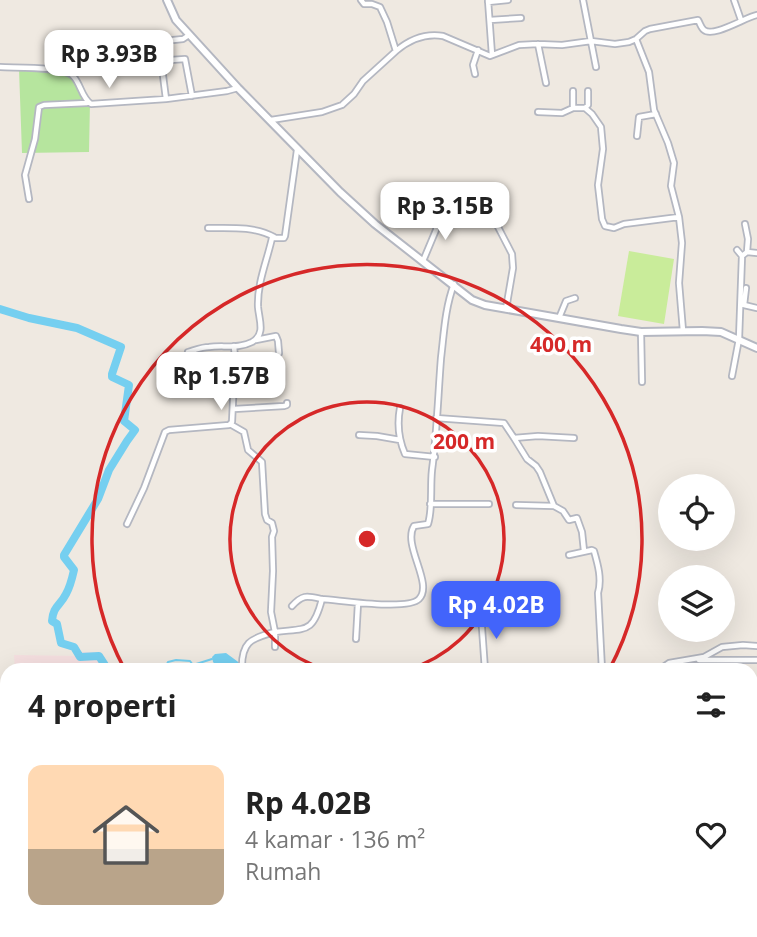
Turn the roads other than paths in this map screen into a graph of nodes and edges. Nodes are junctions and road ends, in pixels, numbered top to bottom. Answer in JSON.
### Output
{"nodes":[{"id":1,"x":167,"y":0,"type":"edge"},
{"id":2,"x":361,"y":0,"type":"edge"},
{"id":3,"x":508,"y":0,"type":"edge"},
{"id":4,"x":583,"y":0,"type":"edge"},
{"id":5,"x":734,"y":0,"type":"edge"},
{"id":6,"x":488,"y":1,"type":"edge"},
{"id":7,"x":757,"y":15,"type":"edge"},
{"id":8,"x":522,"y":18,"type":"dead end"},
{"id":9,"x":490,"y":20,"type":"junction"},
{"id":10,"x":741,"y":20,"type":"junction"},
{"id":11,"x":189,"y":35,"type":"junction"},
{"id":12,"x":636,"y":39,"type":"junction"},
{"id":13,"x":591,"y":41,"type":"junction"},
{"id":14,"x":144,"y":43,"type":"dead end"},
{"id":15,"x":538,"y":44,"type":"junction"},
{"id":16,"x":478,"y":50,"type":"junction"},
{"id":17,"x":396,"y":51,"type":"junction"},
{"id":18,"x":492,"y":55,"type":"junction"},
{"id":19,"x":161,"y":60,"type":"junction"},
{"id":20,"x":142,"y":62,"type":"dead end"},
{"id":21,"x":0,"y":67,"type":"edge"},
{"id":22,"x":596,"y":67,"type":"dead end"},
{"id":23,"x":475,"y":74,"type":"dead end"},
{"id":24,"x":546,"y":83,"type":"dead end"},
{"id":25,"x":238,"y":88,"type":"junction"},
{"id":26,"x":573,"y":91,"type":"dead end"},
{"id":27,"x":588,"y":91,"type":"dead end"},
{"id":28,"x":192,"y":96,"type":"junction"},
{"id":29,"x":166,"y":99,"type":"junction"},
{"id":30,"x":88,"y":103,"type":"junction"},
{"id":31,"x":573,"y":108,"type":"junction"},
{"id":32,"x":586,"y":108,"type":"junction"},
{"id":33,"x":538,"y":112,"type":"dead end"},
{"id":34,"x":656,"y":114,"type":"junction"},
{"id":35,"x":270,"y":121,"type":"junction"},
{"id":36,"x":637,"y":136,"type":"dead end"},
{"id":37,"x":297,"y":150,"type":"junction"},
{"id":38,"x":468,"y":190,"type":"dead end"},
{"id":39,"x":29,"y":199,"type":"dead end"},
{"id":40,"x":450,"y":204,"type":"dead end"},
{"id":41,"x":679,"y":217,"type":"junction"},
{"id":42,"x":745,"y":224,"type":"dead end"},
{"id":43,"x":208,"y":228,"type":"dead end"},
{"id":44,"x":274,"y":237,"type":"junction"},
{"id":45,"x":737,"y":250,"type":"dead end"},
{"id":46,"x":747,"y":252,"type":"junction"},
{"id":47,"x":757,"y":253,"type":"edge"},
{"id":48,"x":742,"y":256,"type":"junction"},
{"id":49,"x":423,"y":261,"type":"junction"},
{"id":50,"x":454,"y":284,"type":"junction"},
{"id":51,"x":746,"y":288,"type":"dead end"},
{"id":52,"x":575,"y":298,"type":"dead end"},
{"id":53,"x":757,"y":308,"type":"edge"},
{"id":54,"x":506,"y":309,"type":"junction"},
{"id":55,"x":559,"y":318,"type":"junction"},
{"id":56,"x":683,"y":331,"type":"junction"},
{"id":57,"x":641,"y":332,"type":"junction"},
{"id":58,"x":739,"y":339,"type":"junction"},
{"id":59,"x":256,"y":340,"type":"junction"},
{"id":60,"x":234,"y":346,"type":"junction"},
{"id":61,"x":757,"y":346,"type":"edge"},
{"id":62,"x":188,"y":352,"type":"dead end"},
{"id":63,"x":279,"y":354,"type":"dead end"},
{"id":64,"x":732,"y":376,"type":"dead end"},
{"id":65,"x":642,"y":382,"type":"dead end"},
{"id":66,"x":287,"y":402,"type":"dead end"},
{"id":67,"x":400,"y":408,"type":"dead end"},
{"id":68,"x":233,"y":409,"type":"junction"},
{"id":69,"x":436,"y":418,"type":"junction"},
{"id":70,"x":230,"y":424,"type":"junction"},
{"id":71,"x":359,"y":435,"type":"dead end"},
{"id":72,"x":514,"y":438,"type":"junction"},
{"id":73,"x":574,"y":438,"type":"dead end"},
{"id":74,"x":400,"y":440,"type":"junction"},
{"id":75,"x":435,"y":457,"type":"junction"},
{"id":76,"x":489,"y":503,"type":"dead end"},
{"id":77,"x":430,"y":504,"type":"junction"},
{"id":78,"x":516,"y":505,"type":"dead end"},
{"id":79,"x":554,"y":506,"type":"junction"},
{"id":80,"x":127,"y":524,"type":"dead end"},
{"id":81,"x":584,"y":551,"type":"junction"},
{"id":82,"x":569,"y":555,"type":"dead end"},
{"id":83,"x":322,"y":599,"type":"junction"},
{"id":84,"x":358,"y":603,"type":"junction"},
{"id":85,"x":292,"y":606,"type":"dead end"},
{"id":86,"x":481,"y":614,"type":"dead end"},
{"id":87,"x":275,"y":632,"type":"junction"},
{"id":88,"x":356,"y":639,"type":"dead end"},
{"id":89,"x":757,"y":646,"type":"edge"},
{"id":90,"x":275,"y":648,"type":"dead end"},
{"id":91,"x":691,"y":660,"type":"junction"},
{"id":92,"x":757,"y":660,"type":"edge"},
{"id":93,"x":242,"y":663,"type":"edge"},
{"id":94,"x":484,"y":663,"type":"edge"},
{"id":95,"x":601,"y":663,"type":"edge"},
{"id":96,"x":669,"y":663,"type":"edge"}],
"edges":[{"from":1,"to":11,"type":"street"},
{"from":2,"to":17,"type":"street"},
{"from":3,"to":6,"type":"street"},
{"from":4,"to":13,"type":"street"},
{"from":5,"to":10,"type":"street"},
{"from":6,"to":9,"type":"street"},
{"from":7,"to":10,"type":"street"},
{"from":8,"to":9,"type":"street"},
{"from":9,"to":18,"type":"street"},
{"from":10,"to":12,"type":"street"},
{"from":11,"to":14,"type":"street"},
{"from":11,"to":25,"type":"street"},
{"from":12,"to":13,"type":"street"},
{"from":12,"to":34,"type":"street"},
{"from":13,"to":15,"type":"street"},
{"from":13,"to":22,"type":"street"},
{"from":15,"to":18,"type":"street"},
{"from":15,"to":24,"type":"street"},
{"from":16,"to":17,"type":"street"},
{"from":16,"to":18,"type":"street"},
{"from":16,"to":23,"type":"street"},
{"from":17,"to":35,"type":"street"},
{"from":19,"to":20,"type":"street"},
{"from":19,"to":28,"type":"street"},
{"from":19,"to":29,"type":"street"},
{"from":21,"to":30,"type":"street"},
{"from":25,"to":28,"type":"street"},
{"from":25,"to":35,"type":"street"},
{"from":26,"to":31,"type":"street"},
{"from":27,"to":32,"type":"street"},
{"from":28,"to":29,"type":"street"},
{"from":29,"to":30,"type":"street"},
{"from":30,"to":39,"type":"street"},
{"from":31,"to":32,"type":"street"},
{"from":31,"to":33,"type":"street"},
{"from":32,"to":41,"type":"street"},
{"from":34,"to":36,"type":"street"},
{"from":34,"to":41,"type":"street"},
{"from":35,"to":37,"type":"street"},
{"from":37,"to":44,"type":"street"},
{"from":37,"to":49,"type":"street"},
{"from":38,"to":54,"type":"street"},
{"from":40,"to":49,"type":"street"},
{"from":41,"to":56,"type":"street"},
{"from":42,"to":46,"type":"street"},
{"from":43,"to":44,"type":"street"},
{"from":44,"to":59,"type":"street"},
{"from":45,"to":48,"type":"street"},
{"from":46,"to":47,"type":"street"},
{"from":46,"to":48,"type":"street"},
{"from":48,"to":58,"type":"street"},
{"from":49,"to":50,"type":"street"},
{"from":50,"to":54,"type":"street"},
{"from":50,"to":69,"type":"street"},
{"from":51,"to":53,"type":"street"},
{"from":52,"to":55,"type":"street"},
{"from":54,"to":55,"type":"street"},
{"from":55,"to":57,"type":"street"},
{"from":56,"to":57,"type":"street"},
{"from":56,"to":58,"type":"street"},
{"from":57,"to":65,"type":"street"},
{"from":58,"to":61,"type":"street"},
{"from":58,"to":64,"type":"street"},
{"from":59,"to":60,"type":"street"},
{"from":59,"to":63,"type":"street"},
{"from":60,"to":62,"type":"street"},
{"from":60,"to":68,"type":"street"},
{"from":66,"to":68,"type":"street"},
{"from":67,"to":74,"type":"street"},
{"from":68,"to":70,"type":"street"},
{"from":69,"to":72,"type":"street"},
{"from":69,"to":75,"type":"street"},
{"from":70,"to":80,"type":"street"},
{"from":70,"to":87,"type":"street"},
{"from":71,"to":74,"type":"street"},
{"from":72,"to":73,"type":"street"},
{"from":72,"to":79,"type":"street"},
{"from":74,"to":75,"type":"street"},
{"from":75,"to":77,"type":"street"},
{"from":76,"to":77,"type":"street"},
{"from":77,"to":84,"type":"street"},
{"from":78,"to":79,"type":"street"},
{"from":79,"to":81,"type":"street"},
{"from":81,"to":82,"type":"street"},
{"from":81,"to":95,"type":"street"},
{"from":83,"to":84,"type":"street"},
{"from":83,"to":85,"type":"street"},
{"from":83,"to":87,"type":"street"},
{"from":84,"to":88,"type":"street"},
{"from":86,"to":94,"type":"street"},
{"from":87,"to":90,"type":"street"},
{"from":87,"to":93,"type":"street"},
{"from":89,"to":91,"type":"street"},
{"from":91,"to":92,"type":"street"},
{"from":91,"to":96,"type":"street"}]}
